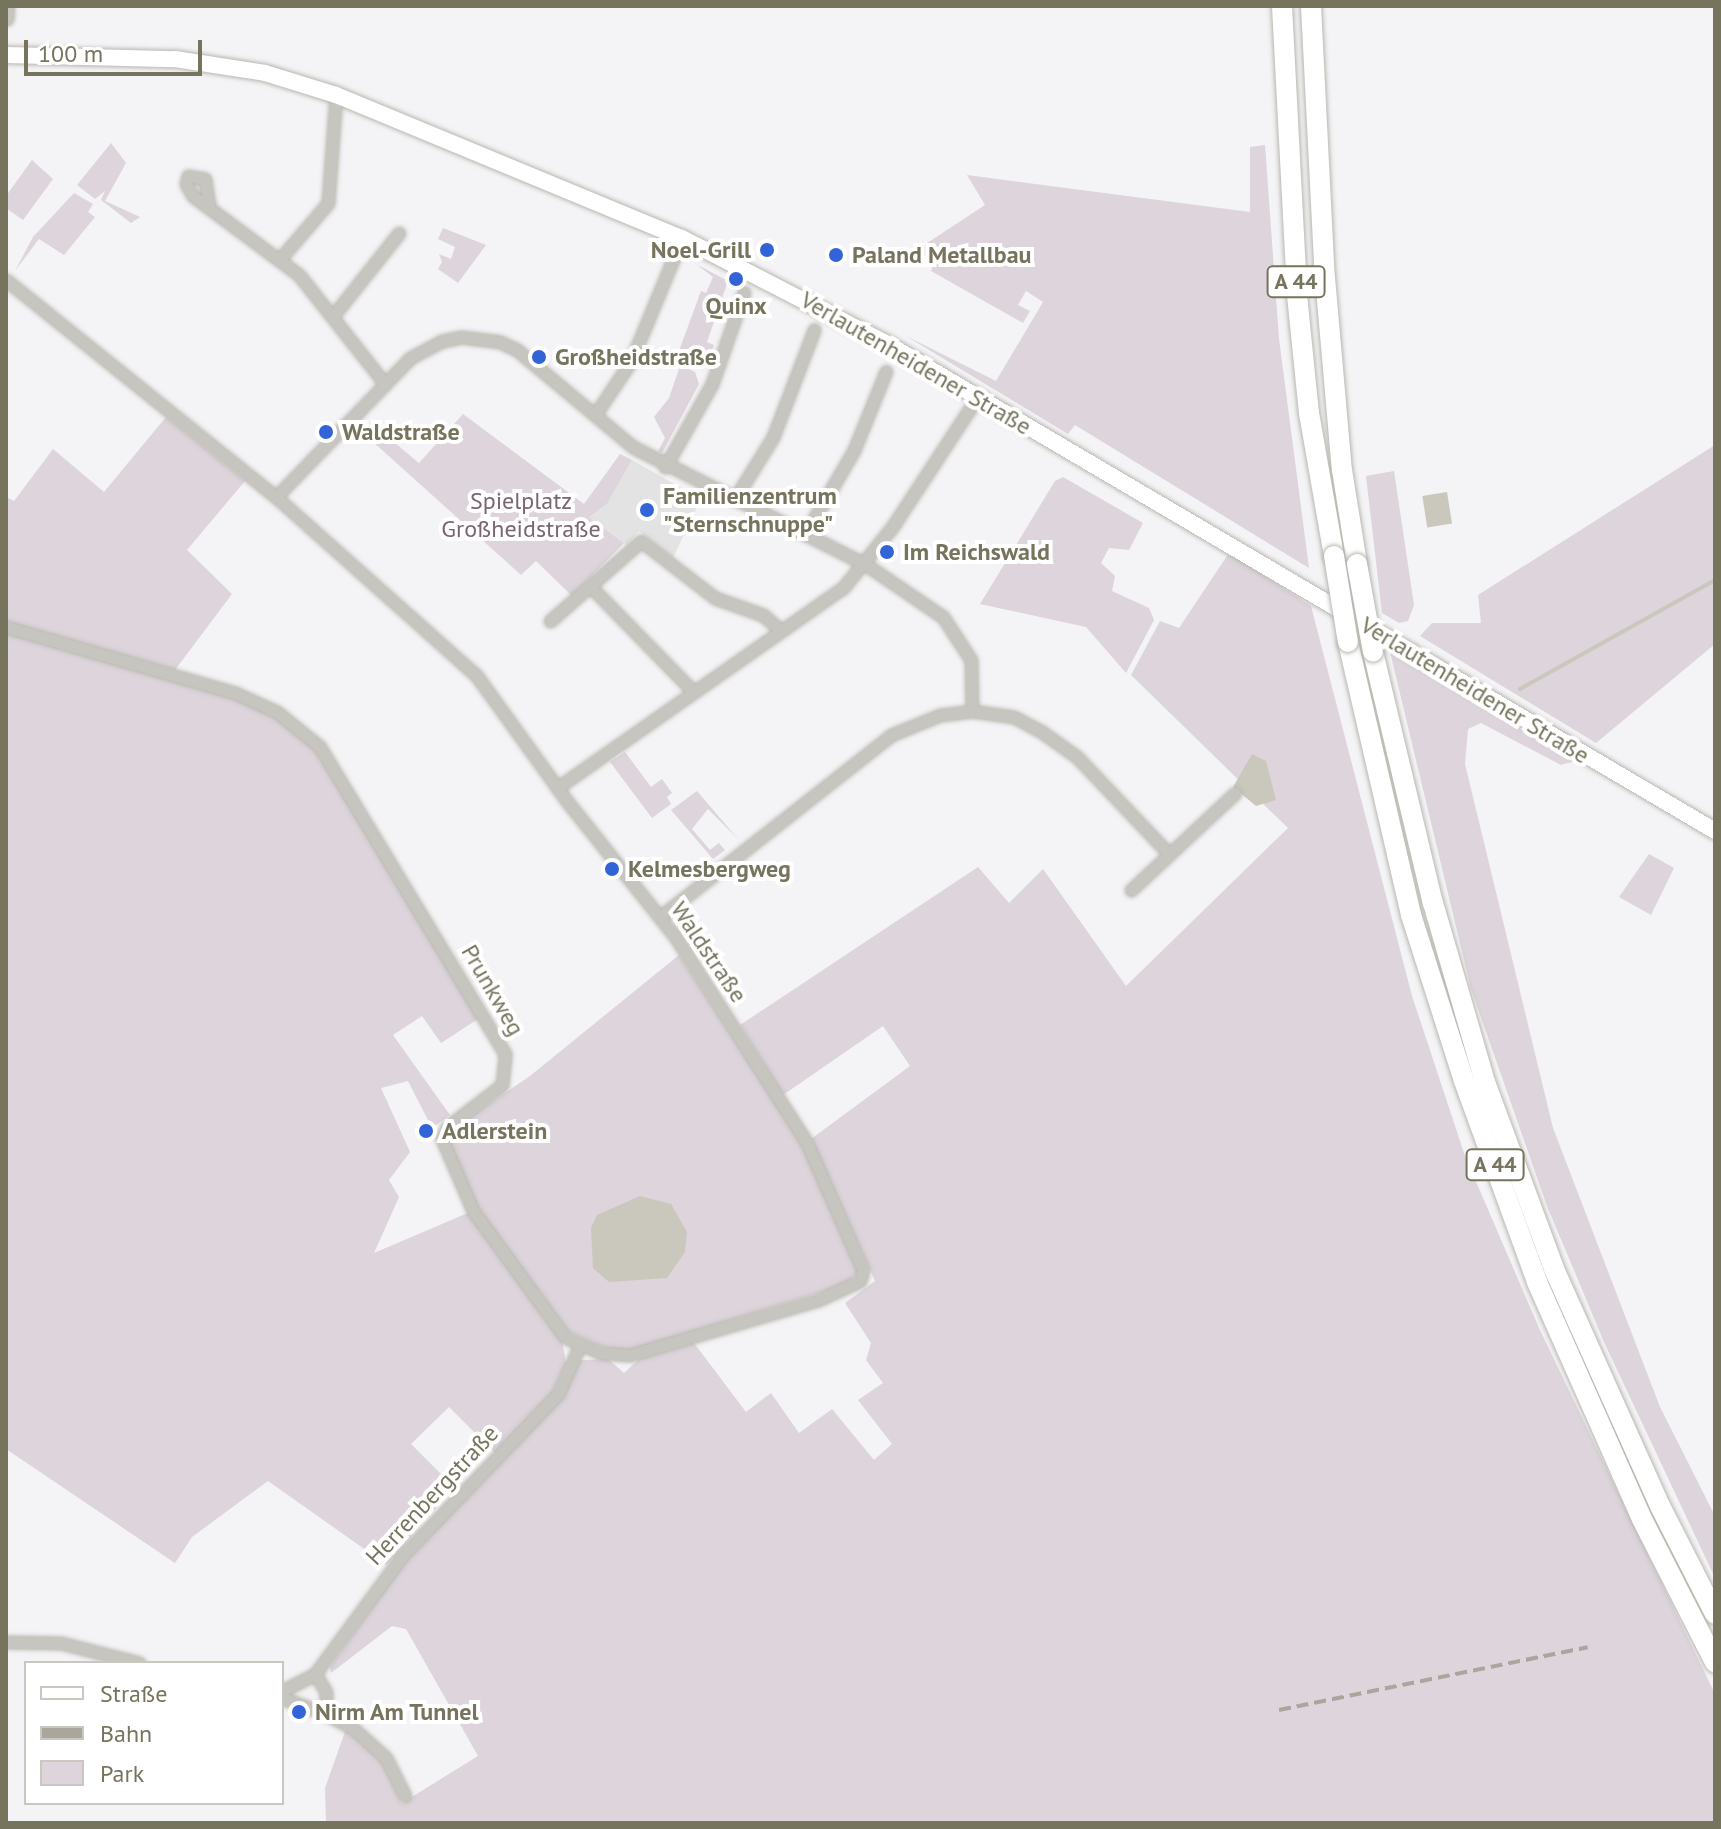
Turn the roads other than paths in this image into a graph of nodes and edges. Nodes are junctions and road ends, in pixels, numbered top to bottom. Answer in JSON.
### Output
{"nodes":[{"id":1,"x":1282,"y":6,"type":"edge"},
{"id":2,"x":1311,"y":6,"type":"edge"},
{"id":3,"x":6,"y":55,"type":"edge"},
{"id":4,"x":336,"y":95,"type":"junction"},
{"id":5,"x":209,"y":205,"type":"dead end"},
{"id":6,"x":399,"y":233,"type":"dead end"},
{"id":7,"x":682,"y":238,"type":"junction"},
{"id":8,"x":280,"y":259,"type":"junction"},
{"id":9,"x":6,"y":280,"type":"edge"},
{"id":10,"x":744,"y":292,"type":"dead end"},
{"id":11,"x":333,"y":316,"type":"junction"},
{"id":12,"x":814,"y":330,"type":"dead end"},
{"id":13,"x":886,"y":371,"type":"dead end"},
{"id":14,"x":385,"y":384,"type":"junction"},
{"id":15,"x":978,"y":396,"type":"junction"},
{"id":16,"x":595,"y":415,"type":"junction"},
{"id":17,"x":665,"y":467,"type":"junction"},
{"id":18,"x":276,"y":497,"type":"junction"},
{"id":19,"x":734,"y":500,"type":"junction"},
{"id":20,"x":805,"y":534,"type":"junction"},
{"id":21,"x":865,"y":564,"type":"junction"},
{"id":22,"x":591,"y":587,"type":"junction"},
{"id":23,"x":550,"y":621,"type":"dead end"},
{"id":24,"x":6,"y":627,"type":"edge"},
{"id":25,"x":780,"y":630,"type":"junction"},
{"id":26,"x":693,"y":691,"type":"junction"},
{"id":27,"x":972,"y":711,"type":"junction"},
{"id":28,"x":557,"y":788,"type":"junction"},
{"id":29,"x":1235,"y":793,"type":"dead end"},
{"id":30,"x":1715,"y":831,"type":"edge"},
{"id":31,"x":1169,"y":854,"type":"junction"},
{"id":32,"x":1131,"y":890,"type":"dead end"},
{"id":33,"x":660,"y":917,"type":"junction"},
{"id":34,"x":579,"y":1347,"type":"junction"},
{"id":35,"x":1715,"y":1614,"type":"edge"},
{"id":36,"x":6,"y":1642,"type":"edge"},
{"id":37,"x":131,"y":1661,"type":"edge"},
{"id":38,"x":1715,"y":1662,"type":"edge"},
{"id":39,"x":315,"y":1674,"type":"junction"},
{"id":40,"x":284,"y":1690,"type":"edge"},
{"id":41,"x":284,"y":1699,"type":"edge"},
{"id":42,"x":326,"y":1714,"type":"junction"},
{"id":43,"x":405,"y":1796,"type":"dead end"}],
"edges":[{"from":1,"to":38,"type":"highway","number":"A 44","bridge":true},
{"from":2,"to":35,"type":"highway","number":"A 44","bridge":true},
{"from":3,"to":4,"type":"main road","name":"Verlautenheidener Straße"},
{"from":4,"to":7,"type":"main road","name":"Verlautenheidener Straße"},
{"from":4,"to":8,"type":"street"},
{"from":5,"to":8,"type":"street"},
{"from":6,"to":11,"type":"street"},
{"from":7,"to":15,"type":"main road","name":"Verlautenheidener Straße"},
{"from":7,"to":16,"type":"street"},
{"from":8,"to":11,"type":"street"},
{"from":9,"to":18,"type":"street","name":"Waldstraße"},
{"from":10,"to":17,"type":"street"},
{"from":11,"to":14,"type":"street"},
{"from":12,"to":19,"type":"street"},
{"from":13,"to":20,"type":"street"},
{"from":14,"to":16,"type":"street"},
{"from":14,"to":18,"type":"street"},
{"from":15,"to":21,"type":"street"},
{"from":15,"to":30,"type":"main road","name":"Verlautenheidener Straße"},
{"from":16,"to":17,"type":"street"},
{"from":17,"to":19,"type":"street"},
{"from":18,"to":28,"type":"street","name":"Waldstraße"},
{"from":19,"to":20,"type":"street"},
{"from":20,"to":21,"type":"street"},
{"from":21,"to":25,"type":"street"},
{"from":21,"to":27,"type":"street"},
{"from":22,"to":23,"type":"street"},
{"from":22,"to":25,"type":"street"},
{"from":22,"to":26,"type":"street"},
{"from":24,"to":34,"type":"street","name":"Prunkweg"},
{"from":25,"to":26,"type":"street"},
{"from":26,"to":28,"type":"street"},
{"from":27,"to":31,"type":"street"},
{"from":27,"to":33,"type":"street"},
{"from":28,"to":33,"type":"street","name":"Waldstraße"},
{"from":29,"to":31,"type":"street"},
{"from":31,"to":32,"type":"street"},
{"from":33,"to":34,"type":"street","name":"Waldstraße"},
{"from":34,"to":39,"type":"street","name":"Herrenbergstraße"},
{"from":36,"to":37,"type":"street"},
{"from":39,"to":40,"type":"street","name":"Herrenbergstraße"},
{"from":39,"to":42,"type":"street"},
{"from":41,"to":42,"type":"street"},
{"from":42,"to":43,"type":"street"}]}
